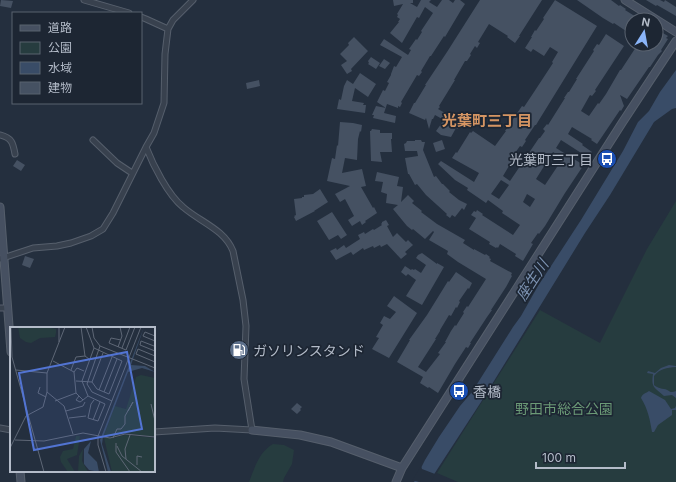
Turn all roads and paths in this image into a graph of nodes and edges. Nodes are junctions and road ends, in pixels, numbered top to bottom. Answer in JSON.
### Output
{"nodes":[{"id":1,"x":84,"y":0,"type":"edge"},
{"id":2,"x":193,"y":0,"type":"edge"},
{"id":3,"x":625,"y":0,"type":"edge"},
{"id":4,"x":126,"y":12,"type":"edge"},
{"id":5,"x":142,"y":17,"type":"edge"},
{"id":6,"x":168,"y":29,"type":"junction"},
{"id":7,"x":676,"y":32,"type":"edge"},
{"id":8,"x":676,"y":42,"type":"edge"},
{"id":9,"x":0,"y":135,"type":"edge"},
{"id":10,"x":93,"y":140,"type":"dead end"},
{"id":11,"x":146,"y":147,"type":"junction"},
{"id":12,"x":15,"y":154,"type":"dead end"},
{"id":13,"x":132,"y":174,"type":"junction"},
{"id":14,"x":0,"y":207,"type":"edge"},
{"id":15,"x":2,"y":258,"type":"edge"},
{"id":16,"x":4,"y":308,"type":"edge"},
{"id":17,"x":10,"y":346,"type":"edge"},
{"id":18,"x":0,"y":428,"type":"edge"},
{"id":19,"x":10,"y":430,"type":"edge"},
{"id":20,"x":252,"y":430,"type":"junction"},
{"id":21,"x":155,"y":432,"type":"edge"},
{"id":22,"x":402,"y":468,"type":"junction"},
{"id":23,"x":20,"y":472,"type":"edge"},
{"id":24,"x":21,"y":482,"type":"edge"},
{"id":25,"x":396,"y":482,"type":"edge"}],
"edges":[{"from":1,"to":4,"type":"street"},
{"from":2,"to":6,"type":"street"},
{"from":3,"to":7,"type":"street"},
{"from":5,"to":6,"type":"street"},
{"from":6,"to":11,"type":"street"},
{"from":8,"to":22,"type":"street"},
{"from":9,"to":12,"type":"street"},
{"from":10,"to":13,"type":"street"},
{"from":11,"to":13,"type":"street"},
{"from":11,"to":20,"type":"street"},
{"from":13,"to":15,"type":"street"},
{"from":14,"to":15,"type":"street"},
{"from":15,"to":16,"type":"street"},
{"from":16,"to":17,"type":"street"},
{"from":18,"to":19,"type":"street"},
{"from":20,"to":21,"type":"street"},
{"from":20,"to":22,"type":"street"},
{"from":22,"to":25,"type":"street"},
{"from":23,"to":24,"type":"street"}]}
